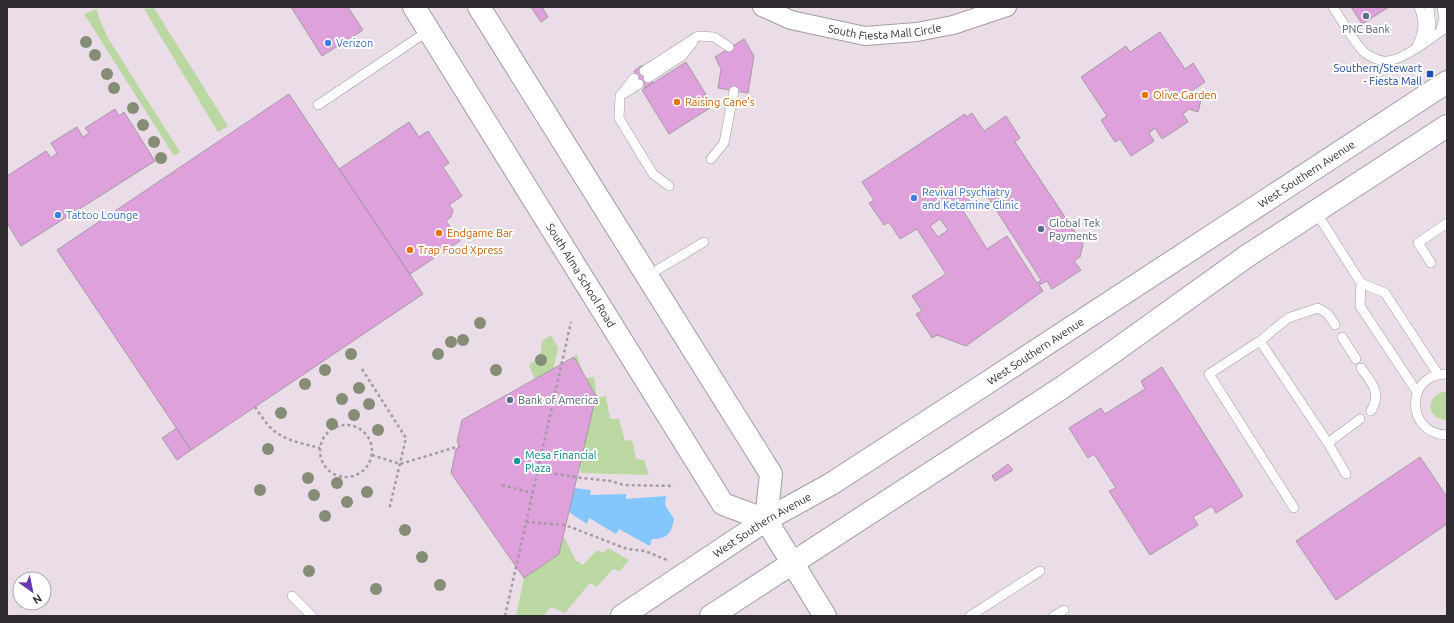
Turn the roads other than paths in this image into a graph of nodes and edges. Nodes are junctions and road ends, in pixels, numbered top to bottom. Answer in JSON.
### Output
{"nodes":[{"id":1,"x":414,"y":7,"type":"edge"},
{"id":2,"x":478,"y":7,"type":"edge"},
{"id":3,"x":762,"y":7,"type":"edge"},
{"id":4,"x":1007,"y":7,"type":"edge"},
{"id":5,"x":1333,"y":7,"type":"edge"},
{"id":6,"x":1419,"y":7,"type":"edge"},
{"id":7,"x":1429,"y":7,"type":"edge"},
{"id":8,"x":1442,"y":7,"type":"edge"},
{"id":9,"x":1443,"y":30,"type":"edge"},
{"id":10,"x":428,"y":31,"type":"junction"},
{"id":11,"x":1427,"y":40,"type":"junction"},
{"id":12,"x":729,"y":47,"type":"dead end"},
{"id":13,"x":1416,"y":48,"type":"junction"},
{"id":14,"x":646,"y":75,"type":"dead end"},
{"id":15,"x":636,"y":81,"type":"dead end"},
{"id":16,"x":1447,"y":82,"type":"edge"},
{"id":17,"x":734,"y":91,"type":"dead end"},
{"id":18,"x":318,"y":105,"type":"dead end"},
{"id":19,"x":1447,"y":126,"type":"edge"},
{"id":20,"x":711,"y":159,"type":"dead end"},
{"id":21,"x":669,"y":186,"type":"dead end"},
{"id":22,"x":1316,"y":212,"type":"junction"},
{"id":23,"x":1447,"y":223,"type":"edge"},
{"id":24,"x":704,"y":242,"type":"dead end"},
{"id":25,"x":1431,"y":263,"type":"dead end"},
{"id":26,"x":647,"y":277,"type":"junction"},
{"id":27,"x":1361,"y":283,"type":"junction"},
{"id":28,"x":1335,"y":325,"type":"dead end"},
{"id":29,"x":1342,"y":337,"type":"dead end"},
{"id":30,"x":1260,"y":341,"type":"junction"},
{"id":31,"x":1356,"y":359,"type":"dead end"},
{"id":32,"x":1361,"y":368,"type":"dead end"},
{"id":33,"x":1443,"y":374,"type":"edge"},
{"id":34,"x":1417,"y":392,"type":"junction"},
{"id":35,"x":1371,"y":411,"type":"dead end"},
{"id":36,"x":1360,"y":419,"type":"dead end"},
{"id":37,"x":1445,"y":437,"type":"edge"},
{"id":38,"x":1328,"y":443,"type":"junction"},
{"id":39,"x":1346,"y":474,"type":"dead end"},
{"id":40,"x":1294,"y":508,"type":"dead end"},
{"id":41,"x":766,"y":520,"type":"junction"},
{"id":42,"x":792,"y":563,"type":"junction"},
{"id":43,"x":1040,"y":571,"type":"dead end"},
{"id":44,"x":292,"y":596,"type":"dead end"},
{"id":45,"x":1064,"y":610,"type":"dead end"},
{"id":46,"x":312,"y":616,"type":"edge"},
{"id":47,"x":622,"y":616,"type":"edge"},
{"id":48,"x":711,"y":616,"type":"edge"},
{"id":49,"x":825,"y":616,"type":"edge"},
{"id":50,"x":970,"y":616,"type":"edge"},
{"id":51,"x":1054,"y":616,"type":"edge"}],
"edges":[{"from":1,"to":10,"type":"main road","name":"South Alma School Road"},
{"from":2,"to":26,"type":"main road"},
{"from":3,"to":4,"type":"street","name":"South Fiesta Mall Circle"},
{"from":5,"to":13,"type":"lane"},
{"from":6,"to":13,"type":"lane"},
{"from":7,"to":11,"type":"lane"},
{"from":8,"to":9,"type":"lane"},
{"from":9,"to":11,"type":"lane"},
{"from":10,"to":18,"type":"lane"},
{"from":10,"to":41,"type":"main road","name":"South Alma School Road"},
{"from":11,"to":13,"type":"lane"},
{"from":12,"to":14,"type":"lane"},
{"from":15,"to":21,"type":"lane"},
{"from":16,"to":41,"type":"main road","name":"West Southern Avenue"},
{"from":17,"to":20,"type":"lane"},
{"from":19,"to":22,"type":"main road"},
{"from":22,"to":27,"type":"lane"},
{"from":22,"to":42,"type":"main road"},
{"from":23,"to":25,"type":"lane"},
{"from":24,"to":26,"type":"lane"},
{"from":26,"to":41,"type":"main road"},
{"from":27,"to":33,"type":"lane"},
{"from":27,"to":34,"type":"lane"},
{"from":28,"to":30,"type":"lane"},
{"from":29,"to":31,"type":"lane"},
{"from":30,"to":38,"type":"lane"},
{"from":30,"to":40,"type":"lane"},
{"from":32,"to":35,"type":"lane"},
{"from":33,"to":34,"type":"lane"},
{"from":34,"to":37,"type":"lane"},
{"from":36,"to":38,"type":"lane"},
{"from":38,"to":39,"type":"lane"},
{"from":41,"to":42,"type":"main road"},
{"from":41,"to":47,"type":"main road","name":"West Southern Avenue"},
{"from":42,"to":48,"type":"main road"},
{"from":42,"to":49,"type":"main road"},
{"from":43,"to":50,"type":"lane"},
{"from":44,"to":46,"type":"lane"},
{"from":45,"to":51,"type":"lane"}]}
